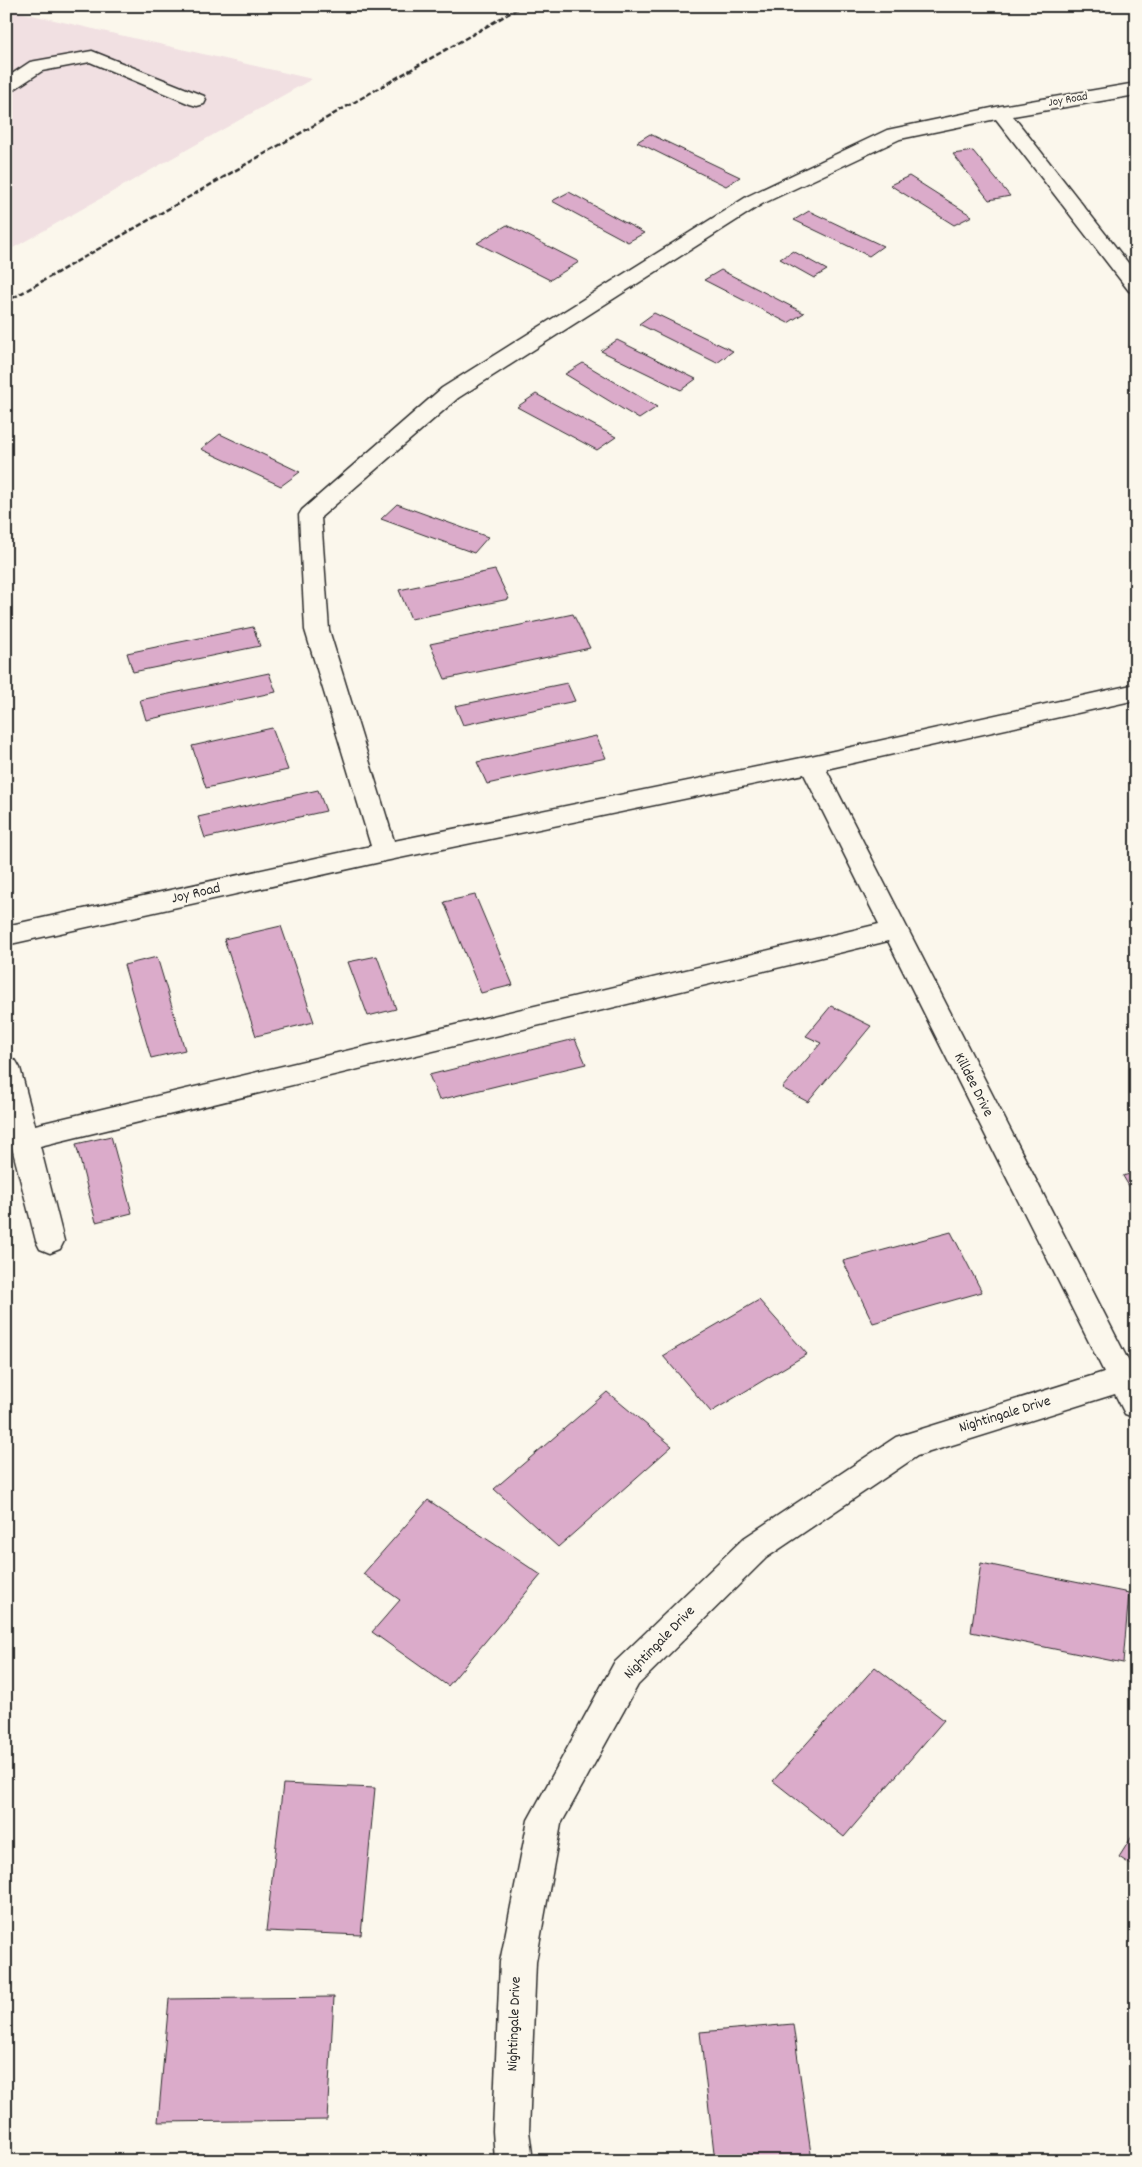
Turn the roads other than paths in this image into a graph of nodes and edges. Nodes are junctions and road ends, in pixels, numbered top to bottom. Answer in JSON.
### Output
{"nodes":[{"id":1,"x":6,"y":86,"type":"edge"},
{"id":2,"x":1136,"y":89,"type":"edge"},
{"id":3,"x":197,"y":100,"type":"dead end"},
{"id":4,"x":1001,"y":112,"type":"junction"},
{"id":5,"x":1136,"y":287,"type":"edge"},
{"id":6,"x":1136,"y":692,"type":"edge"},
{"id":7,"x":811,"y":764,"type":"junction"},
{"id":8,"x":385,"y":852,"type":"junction"},
{"id":9,"x":894,"y":930,"type":"junction"},
{"id":10,"x":6,"y":936,"type":"edge"},
{"id":11,"x":6,"y":1068,"type":"edge"},
{"id":12,"x":23,"y":1139,"type":"junction"},
{"id":13,"x":50,"y":1240,"type":"dead end"},
{"id":14,"x":1131,"y":1386,"type":"edge"},
{"id":15,"x":514,"y":2161,"type":"edge"}],
"edges":[{"from":1,"to":3,"type":"street"},
{"from":2,"to":4,"type":"street","name":"Joy Road"},
{"from":4,"to":5,"type":"street"},
{"from":4,"to":8,"type":"street","name":"Joy Road"},
{"from":6,"to":7,"type":"street","name":"Joy Road"},
{"from":7,"to":8,"type":"street","name":"Joy Road"},
{"from":7,"to":9,"type":"street","name":"Killdee Drive"},
{"from":8,"to":10,"type":"street","name":"Joy Road"},
{"from":9,"to":12,"type":"street"},
{"from":9,"to":14,"type":"street","name":"Killdee Drive"},
{"from":11,"to":12,"type":"street"},
{"from":12,"to":13,"type":"street"},
{"from":14,"to":15,"type":"street","name":"Nightingale Drive"}]}
